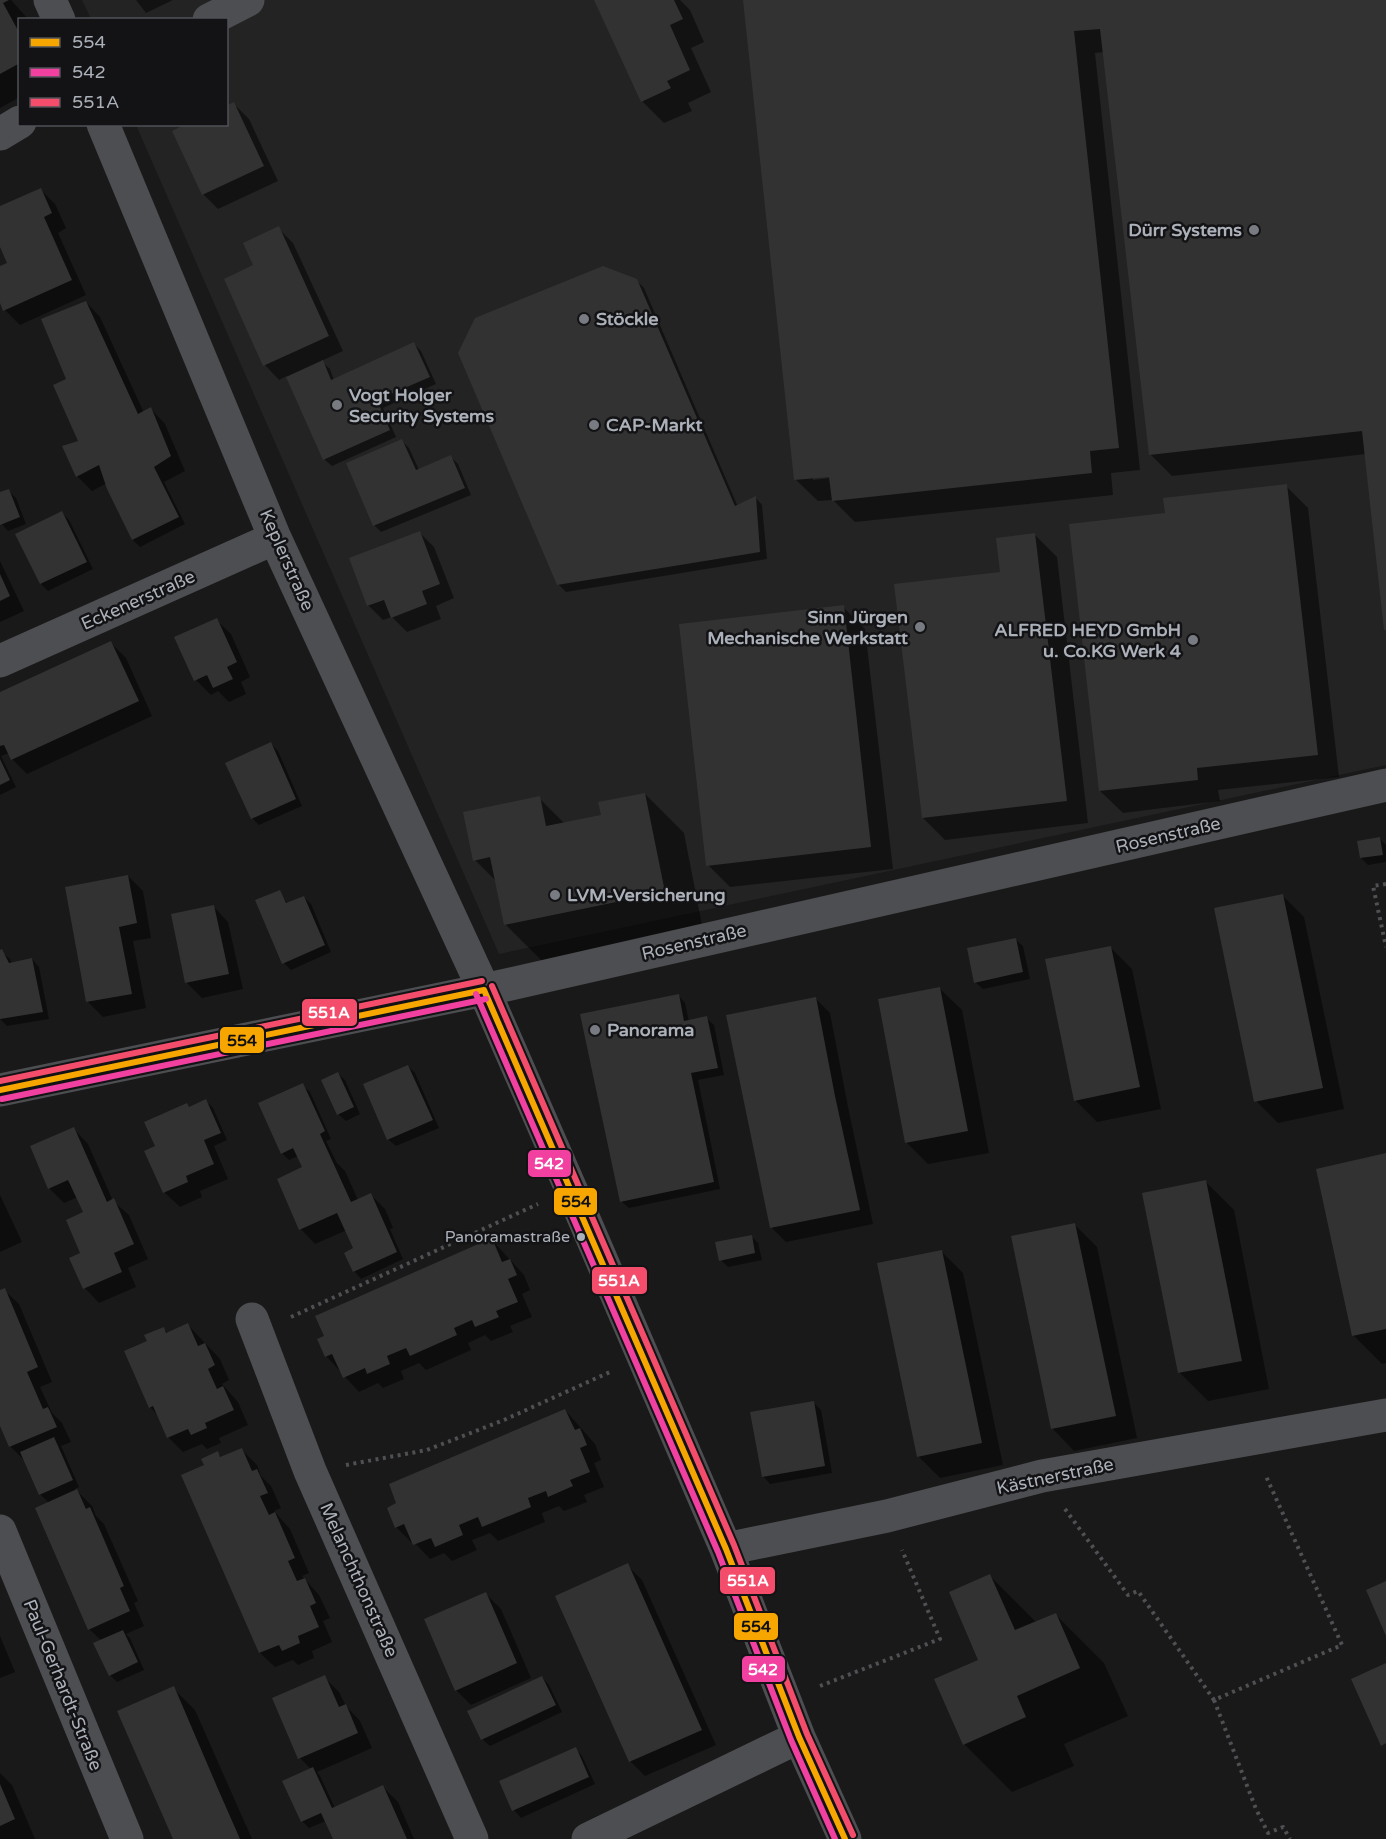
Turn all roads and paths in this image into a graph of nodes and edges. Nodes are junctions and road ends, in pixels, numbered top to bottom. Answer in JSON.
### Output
{"nodes":[{"id":1,"x":51,"y":0,"type":"edge"},
{"id":2,"x":248,"y":0,"type":"edge"},
{"id":3,"x":58,"y":18,"type":"edge"},
{"id":4,"x":213,"y":18,"type":"edge"},
{"id":5,"x":18,"y":123,"type":"edge"},
{"id":6,"x":104,"y":126,"type":"edge"},
{"id":7,"x":0,"y":134,"type":"edge"},
{"id":8,"x":275,"y":538,"type":"junction"},
{"id":9,"x":0,"y":662,"type":"edge"},
{"id":10,"x":1386,"y":786,"type":"edge"},
{"id":11,"x":1386,"y":884,"type":"edge"},
{"id":12,"x":1386,"y":947,"type":"edge"},
{"id":13,"x":484,"y":990,"type":"junction"},
{"id":14,"x":0,"y":1090,"type":"edge"},
{"id":15,"x":571,"y":1189,"type":"junction"},
{"id":16,"x":255,"y":1326,"type":"joint"},
{"id":17,"x":643,"y":1357,"type":"junction"},
{"id":18,"x":1386,"y":1415,"type":"edge"},
{"id":19,"x":1249,"y":1440,"type":"junction"},
{"id":20,"x":310,"y":1471,"type":"junction"},
{"id":21,"x":1042,"y":1476,"type":"junction"},
{"id":22,"x":887,"y":1516,"type":"junction"},
{"id":23,"x":0,"y":1531,"type":"edge"},
{"id":24,"x":726,"y":1549,"type":"junction"},
{"id":25,"x":784,"y":1699,"type":"junction"},
{"id":26,"x":1214,"y":1700,"type":"junction"},
{"id":27,"x":799,"y":1737,"type":"junction"},
{"id":28,"x":127,"y":1839,"type":"edge"},
{"id":29,"x":472,"y":1839,"type":"edge"},
{"id":30,"x":588,"y":1839,"type":"edge"},
{"id":31,"x":845,"y":1839,"type":"edge"},
{"id":32,"x":1290,"y":1839,"type":"edge"}],
"edges":[{"from":1,"to":3,"type":"street"},
{"from":2,"to":4,"type":"street"},
{"from":5,"to":7,"type":"street"},
{"from":6,"to":8,"type":"street","name":"Keplerstraße"},
{"from":8,"to":9,"type":"street","name":"Eckenerstraße"},
{"from":8,"to":13,"type":"street","name":"Keplerstraße"},
{"from":10,"to":13,"type":"street","name":"Rosenstraße"},
{"from":11,"to":12,"type":"path"},
{"from":13,"to":14,"type":"street","name":"Rosenstraße"},
{"from":13,"to":15,"type":"street"},
{"from":15,"to":16,"type":"path"},
{"from":15,"to":17,"type":"street"},
{"from":16,"to":20,"type":"street","name":"Melanchthonstraße"},
{"from":17,"to":20,"type":"path"},
{"from":17,"to":24,"type":"street"},
{"from":18,"to":19,"type":"street","name":"Kästnerstraße"},
{"from":19,"to":21,"type":"street","name":"Kästnerstraße"},
{"from":19,"to":26,"type":"path"},
{"from":20,"to":29,"type":"street","name":"Melanchthonstraße"},
{"from":21,"to":22,"type":"street","name":"Kästnerstraße"},
{"from":21,"to":26,"type":"path"},
{"from":22,"to":24,"type":"street","name":"Kästnerstraße"},
{"from":22,"to":25,"type":"path"},
{"from":23,"to":28,"type":"street","name":"Paul-Gerhardt-Straße"},
{"from":24,"to":25,"type":"street"},
{"from":25,"to":27,"type":"street"},
{"from":26,"to":32,"type":"path"},
{"from":27,"to":30,"type":"street"},
{"from":27,"to":31,"type":"street"}]}
